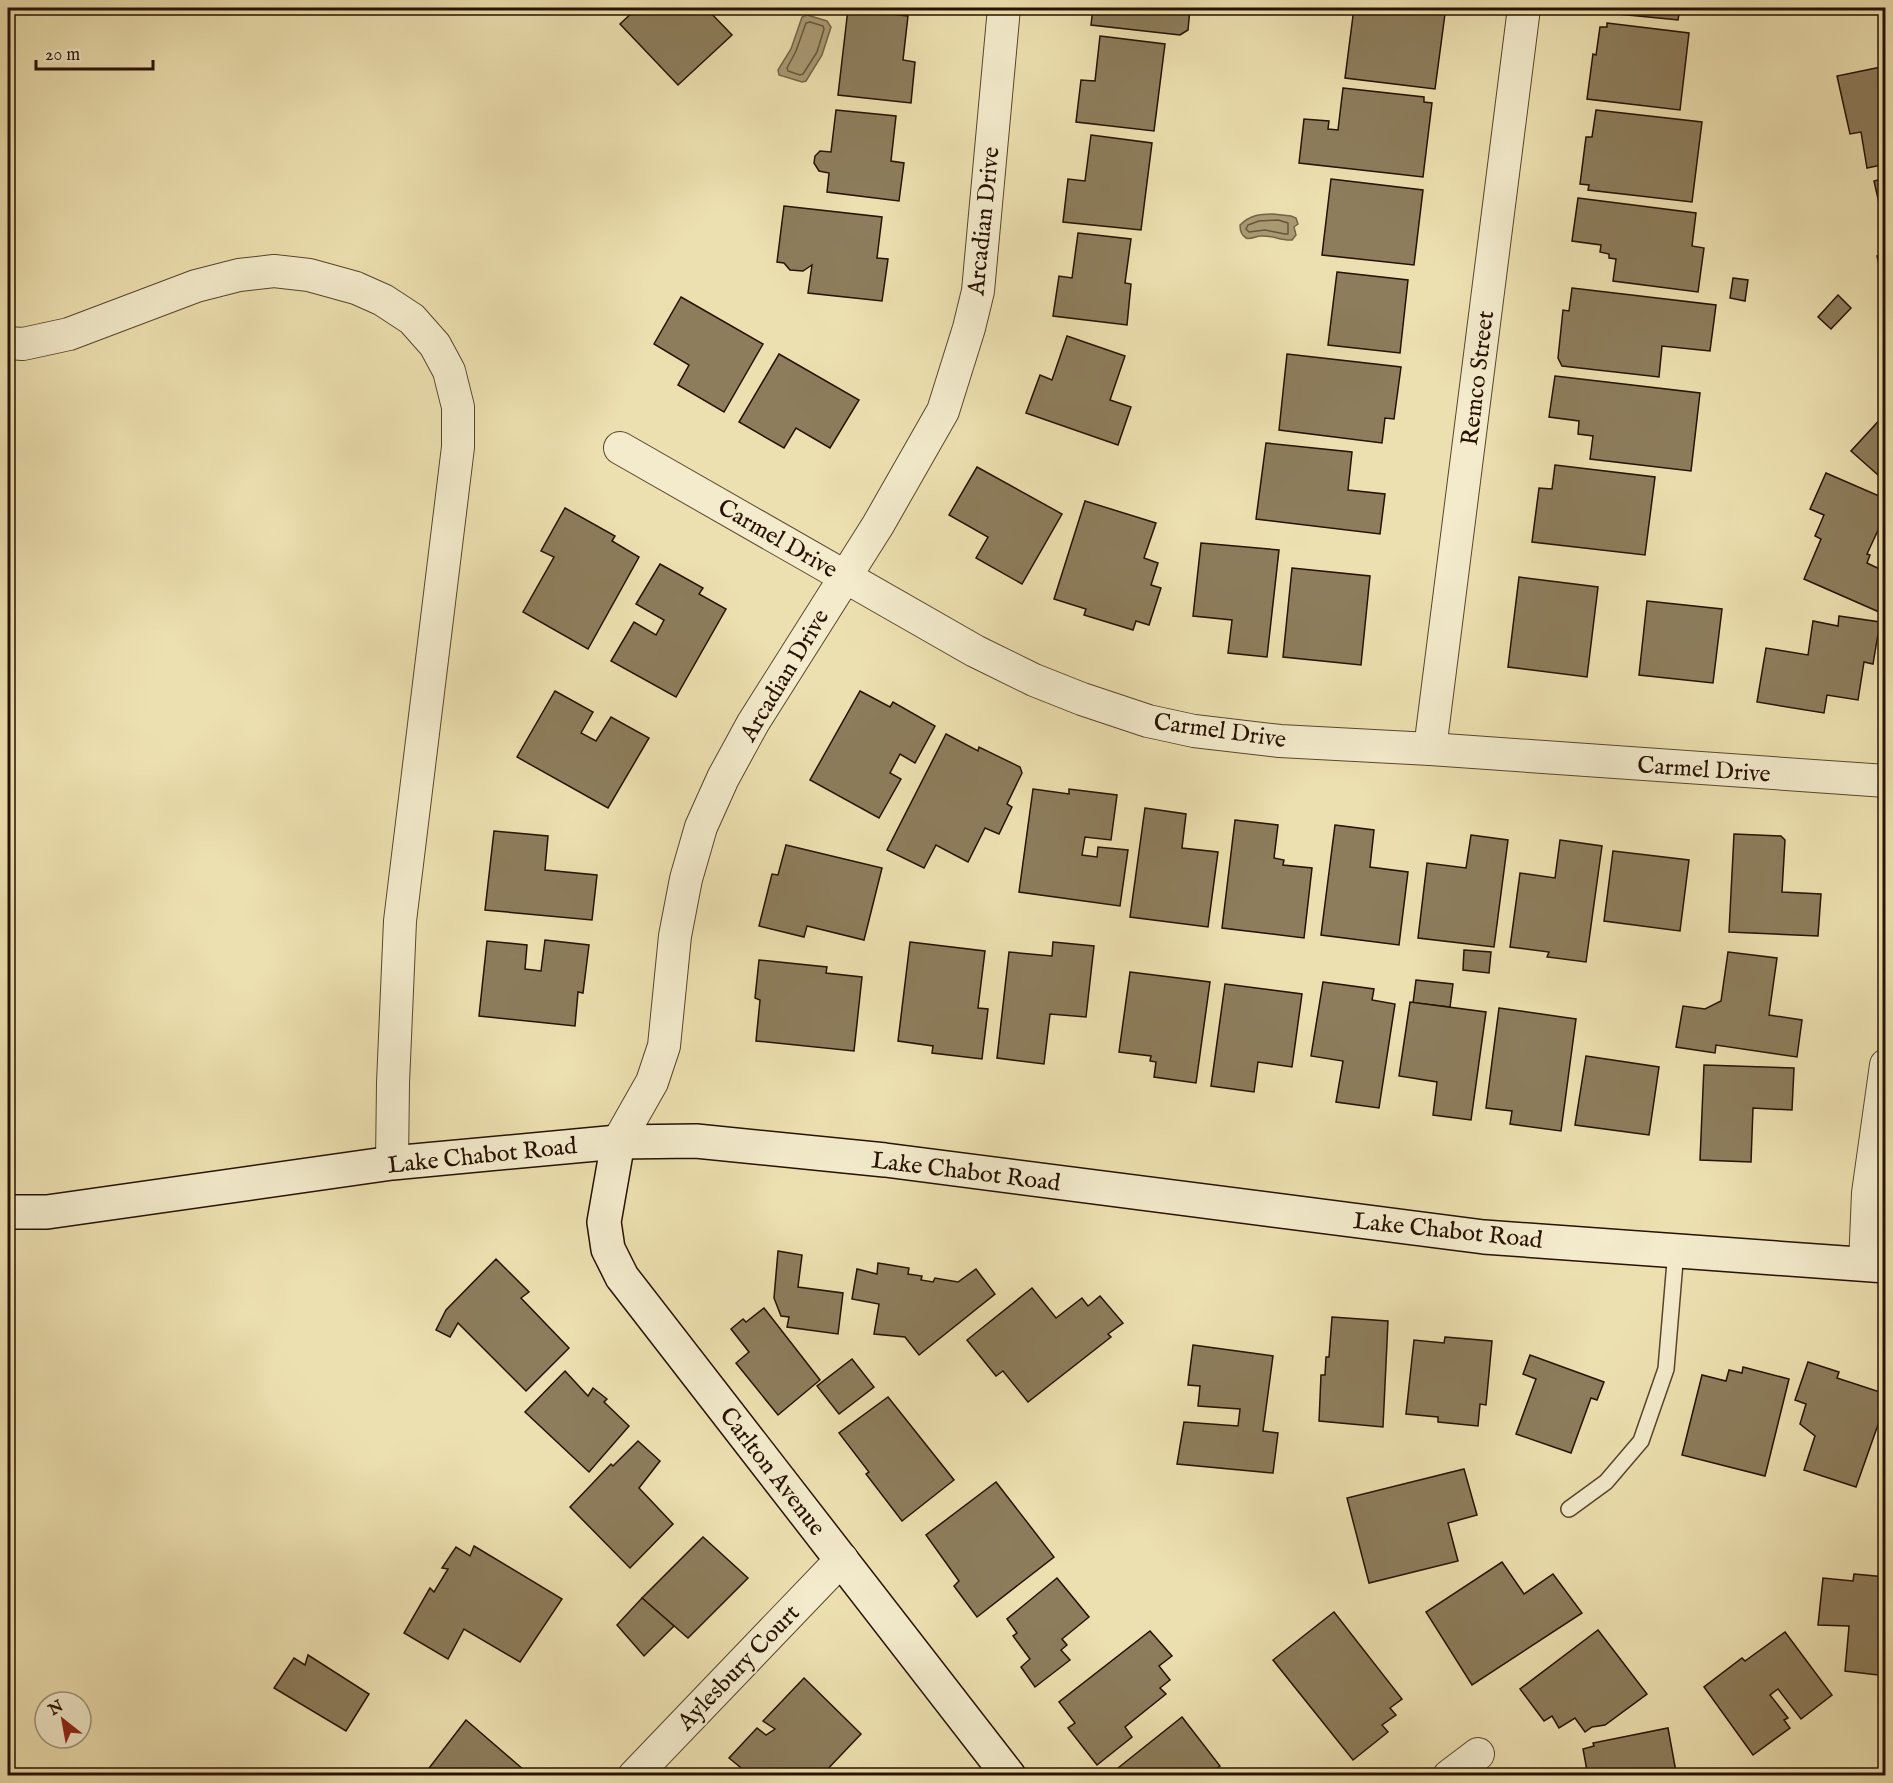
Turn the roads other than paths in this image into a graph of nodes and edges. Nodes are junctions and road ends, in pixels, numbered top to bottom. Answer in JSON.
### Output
{"nodes":[{"id":1,"x":1004,"y":8,"type":"edge"},
{"id":2,"x":1524,"y":8,"type":"edge"},
{"id":3,"x":8,"y":343,"type":"edge"},
{"id":4,"x":620,"y":448,"type":"dead end"},
{"id":5,"x":845,"y":577,"type":"junction"},
{"id":6,"x":1430,"y":749,"type":"junction"},
{"id":7,"x":1886,"y":781,"type":"edge"},
{"id":8,"x":1886,"y":1065,"type":"edge"},
{"id":9,"x":618,"y":1142,"type":"junction"},
{"id":10,"x":392,"y":1163,"type":"junction"},
{"id":11,"x":8,"y":1212,"type":"edge"},
{"id":12,"x":47,"y":1212,"type":"junction"},
{"id":13,"x":8,"y":1225,"type":"edge"},
{"id":14,"x":1676,"y":1251,"type":"junction"},
{"id":15,"x":1875,"y":1265,"type":"edge"},
{"id":16,"x":1569,"y":1509,"type":"dead end"},
{"id":17,"x":842,"y":1559,"type":"junction"},
{"id":18,"x":1478,"y":1754,"type":"dead end"},
{"id":19,"x":634,"y":1776,"type":"edge"},
{"id":20,"x":1010,"y":1776,"type":"edge"},
{"id":21,"x":1449,"y":1776,"type":"edge"}],
"edges":[{"from":1,"to":5,"type":"street","name":"Arcadian Drive"},
{"from":2,"to":6,"type":"street","name":"Remco Street"},
{"from":3,"to":10,"type":"street"},
{"from":4,"to":5,"type":"street","name":"Carmel Drive"},
{"from":5,"to":6,"type":"street","name":"Carmel Drive"},
{"from":5,"to":9,"type":"street","name":"Arcadian Drive"},
{"from":6,"to":7,"type":"street","name":"Carmel Drive"},
{"from":8,"to":15,"type":"street"},
{"from":9,"to":10,"type":"main road","name":"Lake Chabot Road"},
{"from":9,"to":14,"type":"main road","name":"Lake Chabot Road"},
{"from":9,"to":17,"type":"main road","name":"Carlton Avenue"},
{"from":10,"to":12,"type":"main road","name":"Lake Chabot Road"},
{"from":11,"to":12,"type":"main road","name":"Lake Chabot Road"},
{"from":12,"to":13,"type":"main road","name":"Lake Chabot Road"},
{"from":14,"to":15,"type":"main road","name":"Lake Chabot Road"},
{"from":14,"to":16,"type":"lane"},
{"from":17,"to":19,"type":"street","name":"Aylesbury Court"},
{"from":17,"to":20,"type":"main road","name":"Carlton Avenue"},
{"from":18,"to":21,"type":"street"}]}
